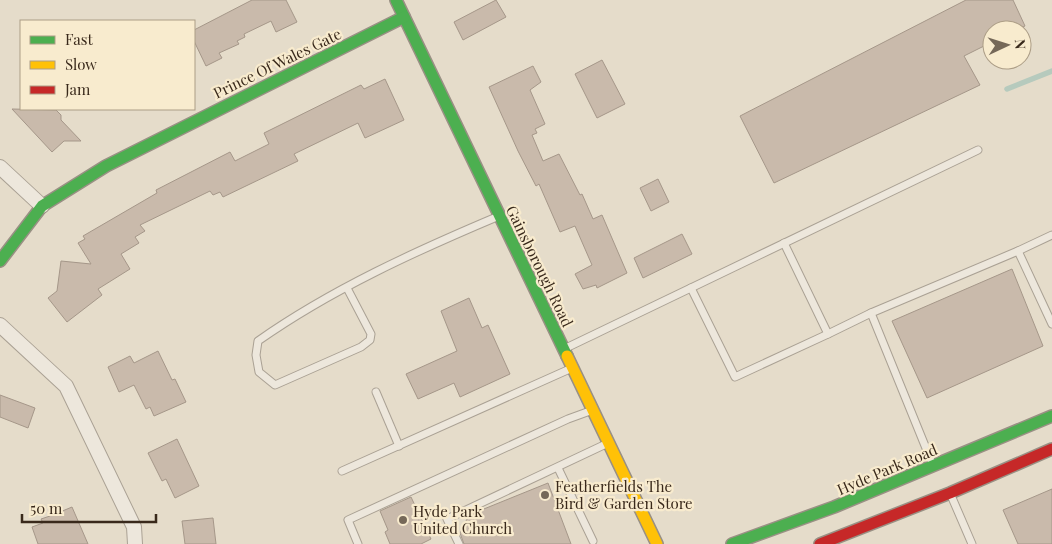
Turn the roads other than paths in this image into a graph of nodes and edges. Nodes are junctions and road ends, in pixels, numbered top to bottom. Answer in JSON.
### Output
{"nodes":[{"id":1,"x":396,"y":0,"type":"edge"},
{"id":2,"x":404,"y":17,"type":"junction"},
{"id":3,"x":978,"y":150,"type":"dead end"},
{"id":4,"x":0,"y":167,"type":"edge"},
{"id":5,"x":42,"y":206,"type":"junction"},
{"id":6,"x":499,"y":216,"type":"junction"},
{"id":7,"x":1052,"y":235,"type":"edge"},
{"id":8,"x":784,"y":243,"type":"junction"},
{"id":9,"x":1018,"y":251,"type":"junction"},
{"id":10,"x":0,"y":261,"type":"edge"},
{"id":11,"x":347,"y":288,"type":"junction"},
{"id":12,"x":691,"y":288,"type":"junction"},
{"id":13,"x":871,"y":313,"type":"junction"},
{"id":14,"x":1052,"y":324,"type":"edge"},
{"id":15,"x":0,"y":325,"type":"edge"},
{"id":16,"x":828,"y":334,"type":"junction"},
{"id":17,"x":564,"y":350,"type":"junction"},
{"id":18,"x":572,"y":368,"type":"junction"},
{"id":19,"x":376,"y":392,"type":"dead end"},
{"id":20,"x":593,"y":410,"type":"junction"},
{"id":21,"x":1052,"y":416,"type":"edge"},
{"id":22,"x":608,"y":442,"type":"junction"},
{"id":23,"x":399,"y":446,"type":"junction"},
{"id":24,"x":1052,"y":449,"type":"edge"},
{"id":25,"x":933,"y":466,"type":"junction"},
{"id":26,"x":558,"y":468,"type":"junction"},
{"id":27,"x":342,"y":471,"type":"dead end"},
{"id":28,"x":950,"y":493,"type":"junction"},
{"id":29,"x":593,"y":541,"type":"dead end"},
{"id":30,"x":135,"y":544,"type":"edge"},
{"id":31,"x":358,"y":544,"type":"edge"},
{"id":32,"x":459,"y":544,"type":"edge"},
{"id":33,"x":657,"y":544,"type":"edge"},
{"id":34,"x":732,"y":544,"type":"edge"},
{"id":35,"x":820,"y":544,"type":"edge"},
{"id":36,"x":972,"y":544,"type":"edge"}],
"edges":[{"from":1,"to":2,"type":"main road","name":"Gainsborough Road"},
{"from":2,"to":5,"type":"main road","name":"Prince Of Wales Gate"},
{"from":2,"to":6,"type":"main road","name":"Gainsborough Road"},
{"from":3,"to":8,"type":"lane"},
{"from":4,"to":5,"type":"street"},
{"from":5,"to":10,"type":"main road","name":"Prince Of Wales Gate"},
{"from":6,"to":11,"type":"lane"},
{"from":6,"to":17,"type":"main road","name":"Gainsborough Road"},
{"from":7,"to":9,"type":"lane"},
{"from":8,"to":12,"type":"lane"},
{"from":8,"to":16,"type":"lane"},
{"from":9,"to":13,"type":"lane"},
{"from":9,"to":14,"type":"lane"},
{"from":11,"to":11,"type":"lane"},
{"from":12,"to":16,"type":"lane"},
{"from":12,"to":17,"type":"lane"},
{"from":13,"to":16,"type":"lane"},
{"from":13,"to":25,"type":"lane"},
{"from":15,"to":30,"type":"street"},
{"from":17,"to":18,"type":"main road","name":"Gainsborough Road"},
{"from":18,"to":20,"type":"main road","name":"Gainsborough Road"},
{"from":18,"to":23,"type":"lane"},
{"from":19,"to":23,"type":"lane"},
{"from":20,"to":22,"type":"main road","name":"Gainsborough Road"},
{"from":20,"to":31,"type":"lane"},
{"from":21,"to":25,"type":"main road","name":"Hyde Park Road"},
{"from":22,"to":26,"type":"lane"},
{"from":22,"to":33,"type":"main road","name":"Gainsborough Road"},
{"from":23,"to":27,"type":"lane"},
{"from":24,"to":28,"type":"main road"},
{"from":25,"to":34,"type":"main road","name":"Hyde Park Road"},
{"from":26,"to":29,"type":"lane"},
{"from":26,"to":32,"type":"lane"},
{"from":28,"to":35,"type":"main road"},
{"from":28,"to":36,"type":"lane"}]}
